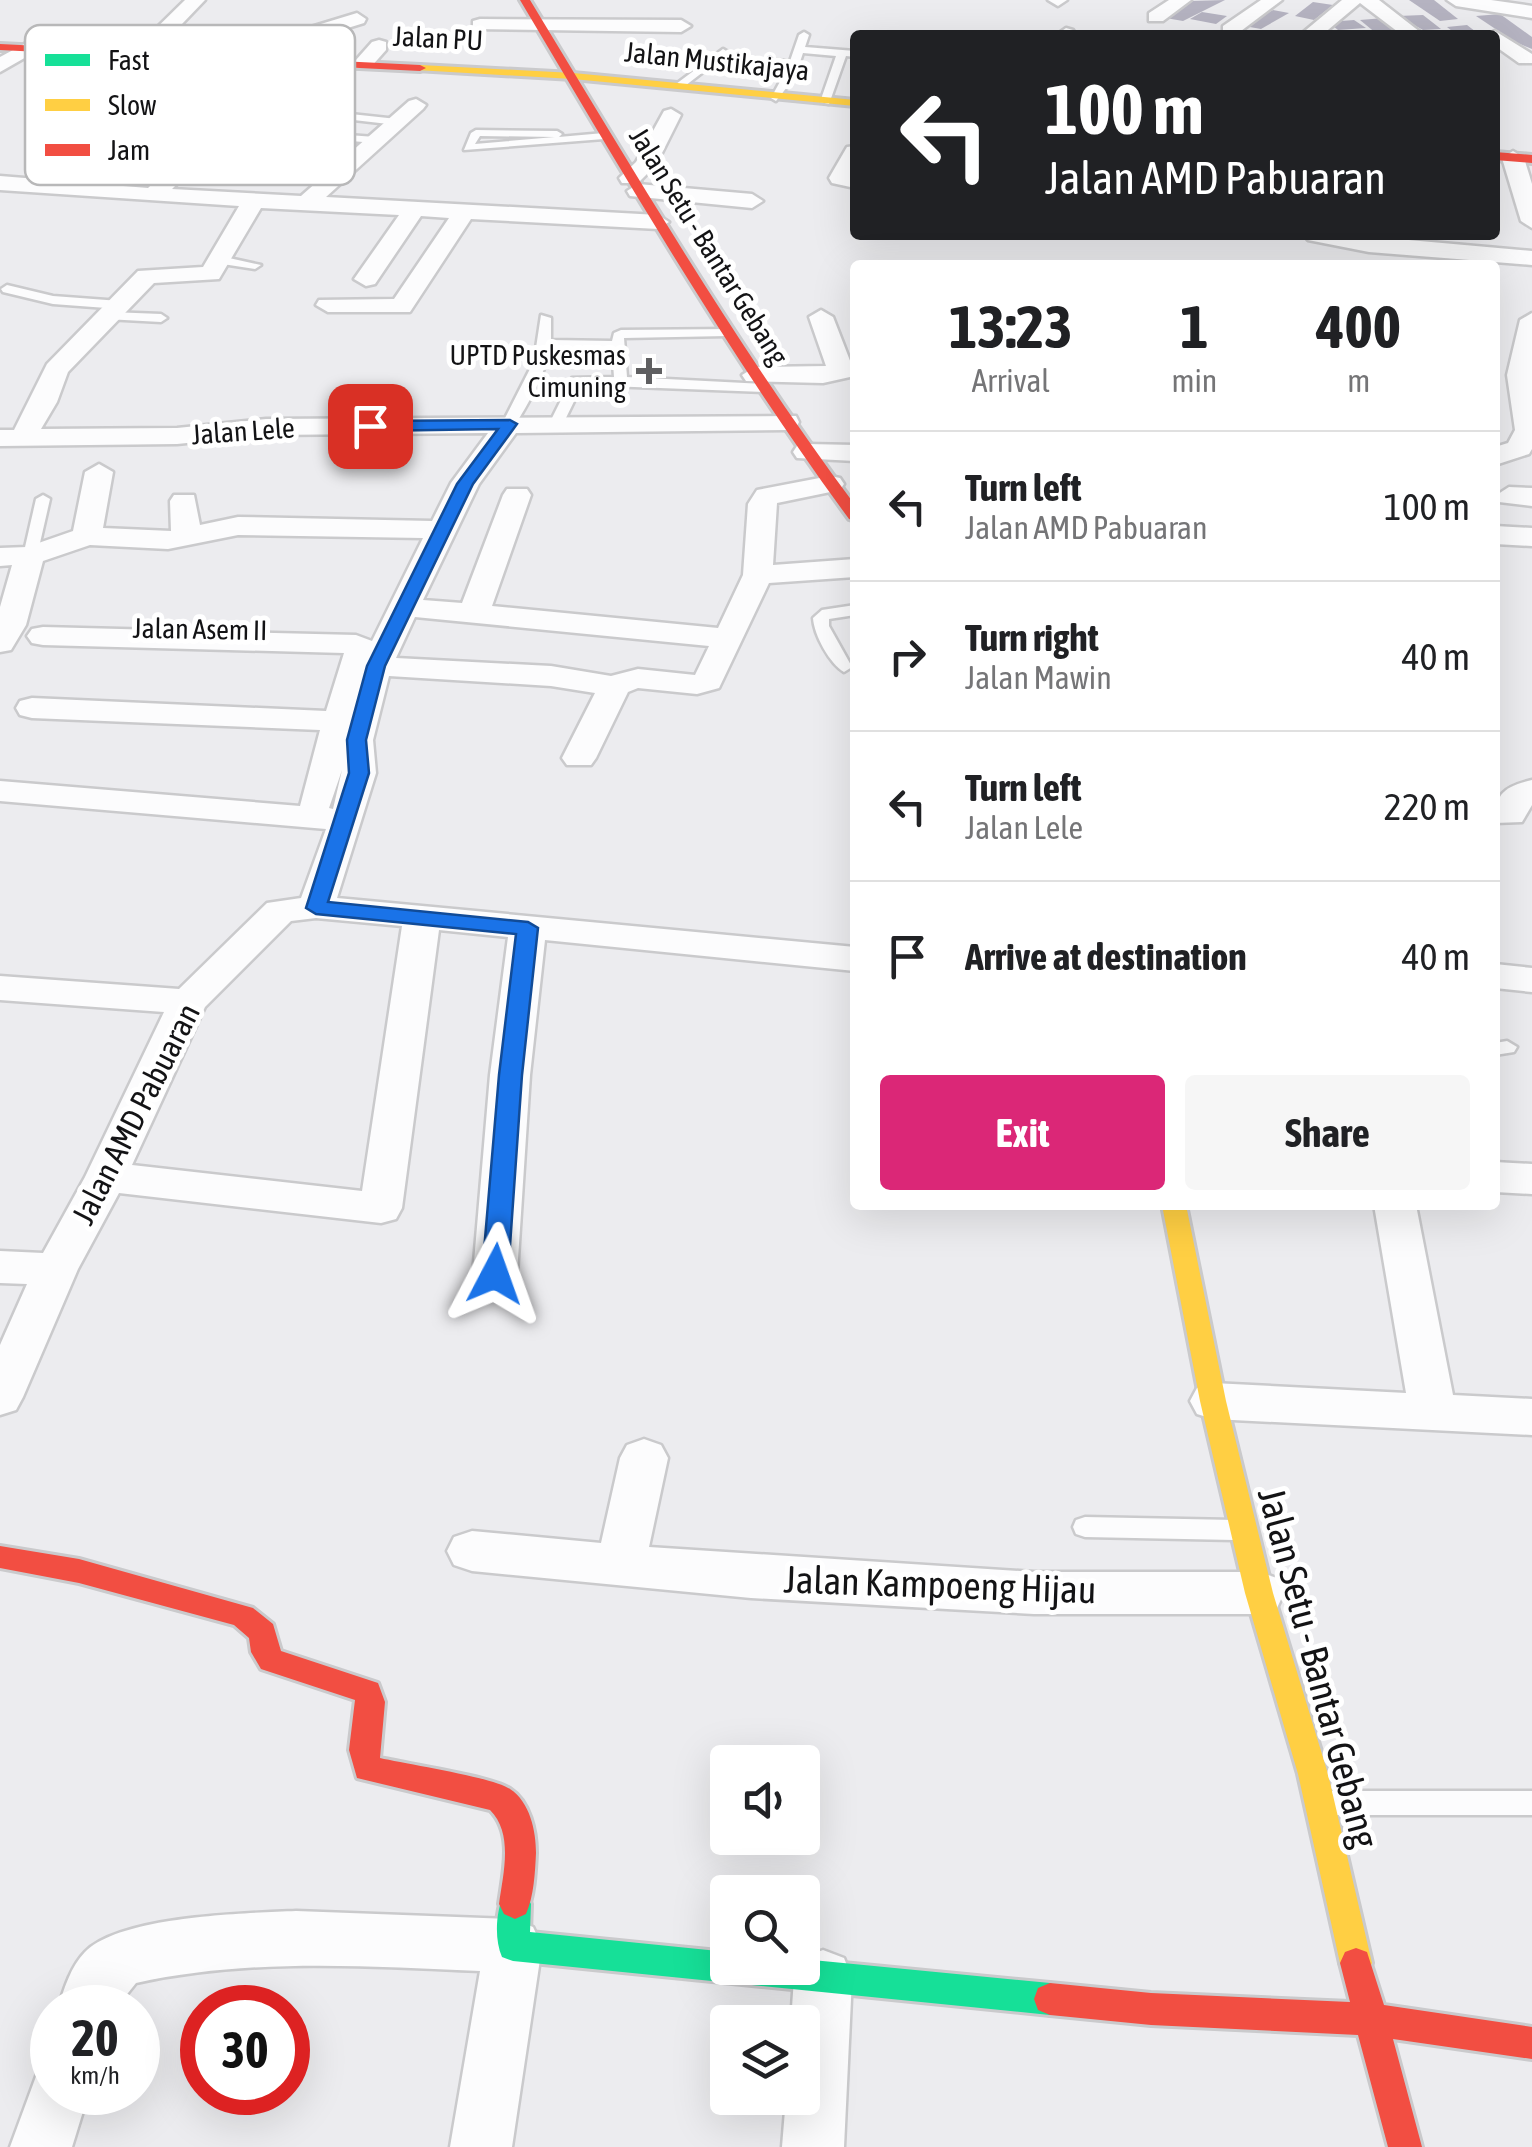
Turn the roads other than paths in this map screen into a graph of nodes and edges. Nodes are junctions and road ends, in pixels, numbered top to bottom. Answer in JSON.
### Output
{"nodes":[{"id":1,"x":196,"y":0,"type":"edge"},
{"id":2,"x":524,"y":0,"type":"edge"},
{"id":3,"x":1182,"y":0,"type":"edge"},
{"id":4,"x":1273,"y":0,"type":"edge"},
{"id":5,"x":1353,"y":0,"type":"edge"},
{"id":6,"x":1367,"y":0,"type":"edge"},
{"id":7,"x":1441,"y":0,"type":"edge"},
{"id":8,"x":1456,"y":0,"type":"edge"},
{"id":9,"x":1515,"y":0,"type":"edge"},
{"id":10,"x":692,"y":4,"type":"dead end"},
{"id":11,"x":1532,"y":12,"type":"edge"},
{"id":12,"x":1156,"y":16,"type":"dead end"},
{"id":13,"x":357,"y":19,"type":"dead end"},
{"id":14,"x":540,"y":24,"type":"junction"},
{"id":15,"x":173,"y":25,"type":"edge"},
{"id":16,"x":338,"y":25,"type":"edge"},
{"id":17,"x":480,"y":25,"type":"dead end"},
{"id":18,"x":1230,"y":30,"type":"dead end"},
{"id":19,"x":1326,"y":30,"type":"edge"},
{"id":20,"x":1407,"y":30,"type":"edge"},
{"id":21,"x":1484,"y":30,"type":"edge"},
{"id":22,"x":804,"y":35,"type":"dead end"},
{"id":23,"x":1500,"y":41,"type":"edge"},
{"id":24,"x":379,"y":46,"type":"dead end"},
{"id":25,"x":0,"y":47,"type":"edge"},
{"id":26,"x":25,"y":48,"type":"edge"},
{"id":27,"x":25,"y":50,"type":"edge"},
{"id":28,"x":727,"y":50,"type":"dead end"},
{"id":29,"x":800,"y":50,"type":"junction"},
{"id":30,"x":842,"y":53,"type":"junction"},
{"id":31,"x":850,"y":54,"type":"edge"},
{"id":32,"x":712,"y":59,"type":"junction"},
{"id":33,"x":1526,"y":59,"type":"dead end"},
{"id":34,"x":355,"y":63,"type":"edge"},
{"id":35,"x":363,"y":64,"type":"junction"},
{"id":36,"x":795,"y":64,"type":"junction"},
{"id":37,"x":0,"y":66,"type":"edge"},
{"id":38,"x":572,"y":76,"type":"junction"},
{"id":39,"x":677,"y":86,"type":"junction"},
{"id":40,"x":776,"y":98,"type":"junction"},
{"id":41,"x":825,"y":102,"type":"junction"},
{"id":42,"x":850,"y":103,"type":"edge"},
{"id":43,"x":416,"y":105,"type":"dead end"},
{"id":44,"x":671,"y":114,"type":"dead end"},
{"id":45,"x":355,"y":118,"type":"edge"},
{"id":46,"x":396,"y":122,"type":"junction"},
{"id":47,"x":557,"y":134,"type":"dead end"},
{"id":48,"x":604,"y":136,"type":"junction"},
{"id":49,"x":355,"y":139,"type":"edge"},
{"id":50,"x":374,"y":140,"type":"junction"},
{"id":51,"x":1506,"y":156,"type":"edge"},
{"id":52,"x":355,"y":158,"type":"edge"},
{"id":53,"x":850,"y":161,"type":"edge"},
{"id":54,"x":850,"y":180,"type":"edge"},
{"id":55,"x":0,"y":183,"type":"edge"},
{"id":56,"x":25,"y":185,"type":"edge"},
{"id":57,"x":26,"y":185,"type":"edge"},
{"id":58,"x":165,"y":185,"type":"edge"},
{"id":59,"x":325,"y":185,"type":"edge"},
{"id":60,"x":634,"y":185,"type":"junction"},
{"id":61,"x":52,"y":187,"type":"joint"},
{"id":62,"x":154,"y":196,"type":"junction"},
{"id":63,"x":254,"y":201,"type":"junction"},
{"id":64,"x":752,"y":202,"type":"dead end"},
{"id":65,"x":305,"y":204,"type":"junction"},
{"id":66,"x":414,"y":210,"type":"junction"},
{"id":67,"x":464,"y":212,"type":"junction"},
{"id":68,"x":658,"y":222,"type":"junction"},
{"id":69,"x":1532,"y":222,"type":"edge"},
{"id":70,"x":1345,"y":240,"type":"edge"},
{"id":71,"x":1532,"y":258,"type":"edge"},
{"id":72,"x":220,"y":260,"type":"junction"},
{"id":73,"x":255,"y":265,"type":"dead end"},
{"id":74,"x":366,"y":278,"type":"dead end"},
{"id":75,"x":7,"y":290,"type":"dead end"},
{"id":76,"x":328,"y":305,"type":"dead end"},
{"id":77,"x":115,"y":311,"type":"junction"},
{"id":78,"x":821,"y":317,"type":"dead end"},
{"id":79,"x":160,"y":318,"type":"dead end"},
{"id":80,"x":545,"y":318,"type":"dead end"},
{"id":81,"x":1532,"y":320,"type":"edge"},
{"id":82,"x":727,"y":332,"type":"junction"},
{"id":83,"x":547,"y":344,"type":"junction"},
{"id":84,"x":618,"y":345,"type":"junction"},
{"id":85,"x":621,"y":381,"type":"junction"},
{"id":86,"x":760,"y":382,"type":"junction"},
{"id":87,"x":786,"y":422,"type":"junction"},
{"id":88,"x":510,"y":424,"type":"junction"},
{"id":89,"x":556,"y":424,"type":"junction"},
{"id":90,"x":11,"y":438,"type":"edge"},
{"id":91,"x":807,"y":452,"type":"junction"},
{"id":92,"x":850,"y":453,"type":"edge"},
{"id":93,"x":1500,"y":455,"type":"edge"},
{"id":94,"x":99,"y":472,"type":"dead end"},
{"id":95,"x":830,"y":484,"type":"junction"},
{"id":96,"x":516,"y":495,"type":"dead end"},
{"id":97,"x":43,"y":500,"type":"dead end"},
{"id":98,"x":184,"y":501,"type":"dead end"},
{"id":99,"x":850,"y":510,"type":"edge"},
{"id":100,"x":440,"y":530,"type":"junction"},
{"id":101,"x":1500,"y":535,"type":"edge"},
{"id":102,"x":87,"y":536,"type":"junction"},
{"id":103,"x":186,"y":536,"type":"junction"},
{"id":104,"x":1532,"y":537,"type":"edge"},
{"id":105,"x":15,"y":557,"type":"edge"},
{"id":106,"x":850,"y":568,"type":"edge"},
{"id":107,"x":758,"y":575,"type":"junction"},
{"id":108,"x":850,"y":611,"type":"edge"},
{"id":109,"x":472,"y":614,"type":"junction"},
{"id":110,"x":397,"y":620,"type":"junction"},
{"id":111,"x":3,"y":631,"type":"edge"},
{"id":112,"x":43,"y":636,"type":"dead end"},
{"id":113,"x":727,"y":638,"type":"junction"},
{"id":114,"x":376,"y":666,"type":"junction"},
{"id":115,"x":844,"y":667,"type":"dead end"},
{"id":116,"x":615,"y":686,"type":"junction"},
{"id":117,"x":32,"y":708,"type":"dead end"},
{"id":118,"x":337,"y":721,"type":"junction"},
{"id":119,"x":578,"y":758,"type":"dead end"},
{"id":120,"x":9,"y":785,"type":"edge"},
{"id":121,"x":1532,"y":790,"type":"edge"},
{"id":122,"x":337,"y":812,"type":"junction"},
{"id":123,"x":1500,"y":813,"type":"edge"},
{"id":124,"x":316,"y":908,"type":"junction"},
{"id":125,"x":422,"y":918,"type":"junction"},
{"id":126,"x":528,"y":928,"type":"junction"},
{"id":127,"x":850,"y":959,"type":"edge"},
{"id":128,"x":1500,"y":977,"type":"edge"},
{"id":129,"x":1532,"y":980,"type":"edge"},
{"id":130,"x":0,"y":988,"type":"edge"},
{"id":131,"x":188,"y":1002,"type":"junction"},
{"id":132,"x":106,"y":1177,"type":"junction"},
{"id":133,"x":1500,"y":1177,"type":"edge"},
{"id":134,"x":1532,"y":1179,"type":"edge"},
{"id":135,"x":1175,"y":1210,"type":"edge"},
{"id":136,"x":1396,"y":1210,"type":"edge"},
{"id":137,"x":0,"y":1268,"type":"edge"},
{"id":138,"x":56,"y":1269,"type":"junction"},
{"id":139,"x":495,"y":1274,"type":"dead end"},
{"id":140,"x":0,"y":1397,"type":"edge"},
{"id":141,"x":1213,"y":1401,"type":"junction"},
{"id":142,"x":1433,"y":1411,"type":"junction"},
{"id":143,"x":1532,"y":1417,"type":"edge"},
{"id":144,"x":644,"y":1458,"type":"dead end"},
{"id":145,"x":1085,"y":1526,"type":"dead end"},
{"id":146,"x":1246,"y":1530,"type":"junction"},
{"id":147,"x":472,"y":1551,"type":"dead end"},
{"id":148,"x":0,"y":1557,"type":"edge"},
{"id":149,"x":621,"y":1564,"type":"junction"},
{"id":150,"x":1259,"y":1593,"type":"junction"},
{"id":151,"x":1319,"y":1803,"type":"junction"},
{"id":152,"x":1532,"y":1803,"type":"edge"},
{"id":153,"x":513,"y":1946,"type":"junction"},
{"id":154,"x":824,"y":1978,"type":"junction"},
{"id":155,"x":95,"y":1985,"type":"edge"},
{"id":156,"x":1369,"y":2020,"type":"junction"},
{"id":157,"x":1532,"y":2042,"type":"edge"},
{"id":158,"x":51,"y":2115,"type":"edge"},
{"id":159,"x":41,"y":2147,"type":"edge"},
{"id":160,"x":481,"y":2147,"type":"edge"},
{"id":161,"x":813,"y":2147,"type":"edge"},
{"id":162,"x":1405,"y":2147,"type":"edge"}],
"edges":[{"from":1,"to":15,"type":"street"},
{"from":2,"to":14,"type":"main road","name":"Jalan Setu - Bantar Gebang"},
{"from":3,"to":12,"type":"street"},
{"from":4,"to":18,"type":"street"},
{"from":5,"to":19,"type":"street"},
{"from":6,"to":20,"type":"street"},
{"from":7,"to":21,"type":"street"},
{"from":8,"to":11,"type":"street"},
{"from":9,"to":11,"type":"street"},
{"from":10,"to":14,"type":"street"},
{"from":13,"to":16,"type":"street"},
{"from":14,"to":17,"type":"street"},
{"from":14,"to":38,"type":"main road","name":"Jalan Setu - Bantar Gebang"},
{"from":22,"to":29,"type":"lane"},
{"from":23,"to":33,"type":"street"},
{"from":24,"to":35,"type":"street"},
{"from":25,"to":26,"type":"main road","name":"Jalan PU"},
{"from":27,"to":37,"type":"street"},
{"from":28,"to":32,"type":"lane"},
{"from":29,"to":30,"type":"lane"},
{"from":29,"to":36,"type":"lane"},
{"from":30,"to":31,"type":"lane"},
{"from":30,"to":41,"type":"lane"},
{"from":32,"to":36,"type":"lane"},
{"from":32,"to":39,"type":"lane"},
{"from":34,"to":35,"type":"main road","name":"Jalan PU"},
{"from":35,"to":38,"type":"main road","name":"Jalan PU"},
{"from":36,"to":40,"type":"lane"},
{"from":38,"to":39,"type":"main road","name":"Jalan Mustikajaya"},
{"from":38,"to":48,"type":"main road","name":"Jalan Setu - Bantar Gebang"},
{"from":39,"to":40,"type":"main road","name":"Jalan Mustikajaya"},
{"from":40,"to":41,"type":"main road","name":"Jalan Mustikajaya"},
{"from":41,"to":42,"type":"main road","name":"Jalan Mustikajaya"},
{"from":43,"to":46,"type":"street"},
{"from":44,"to":60,"type":"street"},
{"from":45,"to":46,"type":"lane"},
{"from":46,"to":50,"type":"street"},
{"from":47,"to":48,"type":"lane"},
{"from":48,"to":60,"type":"main road","name":"Jalan Setu - Bantar Gebang"},
{"from":49,"to":50,"type":"lane"},
{"from":50,"to":52,"type":"street"},
{"from":51,"to":69,"type":"street"},
{"from":53,"to":54,"type":"street"},
{"from":55,"to":56,"type":"street"},
{"from":57,"to":61,"type":"street"},
{"from":58,"to":62,"type":"street"},
{"from":59,"to":65,"type":"street"},
{"from":60,"to":64,"type":"street"},
{"from":60,"to":68,"type":"main road","name":"Jalan Setu - Bantar Gebang"},
{"from":61,"to":62,"type":"street"},
{"from":62,"to":63,"type":"street"},
{"from":63,"to":65,"type":"street"},
{"from":63,"to":72,"type":"street"},
{"from":65,"to":66,"type":"street"},
{"from":66,"to":67,"type":"street"},
{"from":66,"to":74,"type":"street"},
{"from":67,"to":68,"type":"street"},
{"from":67,"to":76,"type":"street"},
{"from":68,"to":82,"type":"main road","name":"Jalan Setu - Bantar Gebang"},
{"from":70,"to":71,"type":"street"},
{"from":72,"to":73,"type":"lane"},
{"from":72,"to":77,"type":"street"},
{"from":75,"to":77,"type":"lane"},
{"from":77,"to":79,"type":"lane"},
{"from":77,"to":90,"type":"street"},
{"from":78,"to":86,"type":"street"},
{"from":80,"to":83,"type":"lane"},
{"from":81,"to":93,"type":"street"},
{"from":82,"to":84,"type":"lane"},
{"from":82,"to":86,"type":"main road","name":"Jalan Setu - Bantar Gebang"},
{"from":83,"to":84,"type":"lane"},
{"from":83,"to":88,"type":"lane"},
{"from":84,"to":85,"type":"lane"},
{"from":85,"to":86,"type":"lane"},
{"from":85,"to":89,"type":"lane"},
{"from":86,"to":87,"type":"main road","name":"Jalan Setu - Bantar Gebang"},
{"from":87,"to":89,"type":"street","name":"Jalan Lele"},
{"from":87,"to":91,"type":"main road","name":"Jalan Setu - Bantar Gebang"},
{"from":88,"to":89,"type":"street","name":"Jalan Lele"},
{"from":88,"to":90,"type":"street","name":"Jalan Lele"},
{"from":88,"to":100,"type":"street"},
{"from":91,"to":92,"type":"street"},
{"from":91,"to":95,"type":"main road","name":"Jalan Setu - Bantar Gebang"},
{"from":94,"to":102,"type":"street"},
{"from":95,"to":99,"type":"main road","name":"Jalan Setu - Bantar Gebang"},
{"from":95,"to":107,"type":"street"},
{"from":96,"to":109,"type":"street"},
{"from":97,"to":105,"type":"lane"},
{"from":98,"to":103,"type":"street"},
{"from":100,"to":103,"type":"street"},
{"from":100,"to":110,"type":"street"},
{"from":101,"to":104,"type":"street"},
{"from":102,"to":103,"type":"street"},
{"from":102,"to":105,"type":"street"},
{"from":105,"to":111,"type":"street"},
{"from":106,"to":107,"type":"street"},
{"from":107,"to":113,"type":"street"},
{"from":108,"to":115,"type":"lane"},
{"from":109,"to":110,"type":"street","name":"Jalan Asem II"},
{"from":109,"to":113,"type":"street","name":"Jalan Asem II"},
{"from":110,"to":111,"type":"street","name":"Jalan Asem II"},
{"from":110,"to":114,"type":"street"},
{"from":112,"to":118,"type":"street"},
{"from":113,"to":116,"type":"street"},
{"from":114,"to":116,"type":"street"},
{"from":114,"to":122,"type":"street"},
{"from":116,"to":119,"type":"street"},
{"from":117,"to":118,"type":"street"},
{"from":118,"to":122,"type":"street"},
{"from":120,"to":122,"type":"street"},
{"from":121,"to":123,"type":"street"},
{"from":122,"to":124,"type":"street"},
{"from":124,"to":125,"type":"street","name":"Jalan AMD Pabuaran"},
{"from":124,"to":131,"type":"street","name":"Jalan AMD Pabuaran"},
{"from":125,"to":126,"type":"street","name":"Jalan AMD Pabuaran"},
{"from":125,"to":132,"type":"street"},
{"from":126,"to":127,"type":"street","name":"Jalan AMD Pabuaran"},
{"from":126,"to":139,"type":"street"},
{"from":128,"to":129,"type":"street"},
{"from":130,"to":131,"type":"street"},
{"from":131,"to":132,"type":"street","name":"Jalan AMD Pabuaran"},
{"from":132,"to":138,"type":"street","name":"Jalan AMD Pabuaran"},
{"from":133,"to":134,"type":"street"},
{"from":135,"to":141,"type":"main road","name":"Jalan Setu - Bantar Gebang"},
{"from":136,"to":142,"type":"street"},
{"from":137,"to":138,"type":"street"},
{"from":138,"to":140,"type":"street","name":"Jalan AMD Pabuaran"},
{"from":141,"to":142,"type":"street"},
{"from":141,"to":146,"type":"main road","name":"Jalan Setu - Bantar Gebang"},
{"from":142,"to":143,"type":"street"},
{"from":144,"to":149,"type":"street"},
{"from":145,"to":146,"type":"lane"},
{"from":146,"to":150,"type":"main road","name":"Jalan Setu - Bantar Gebang"},
{"from":147,"to":149,"type":"street","name":"Jalan Kampoeng Hijau"},
{"from":148,"to":153,"type":"main road"},
{"from":149,"to":150,"type":"street","name":"Jalan Kampoeng Hijau"},
{"from":150,"to":151,"type":"main road","name":"Jalan Setu - Bantar Gebang"},
{"from":151,"to":152,"type":"lane"},
{"from":151,"to":156,"type":"main road","name":"Jalan Setu - Bantar Gebang"},
{"from":153,"to":154,"type":"main road"},
{"from":153,"to":155,"type":"street"},
{"from":153,"to":160,"type":"street"},
{"from":154,"to":156,"type":"main road"},
{"from":154,"to":161,"type":"street"},
{"from":156,"to":157,"type":"main road"},
{"from":156,"to":162,"type":"main road","name":"Jalan Setu - Bantar Gebang"},
{"from":158,"to":159,"type":"street"}]}
